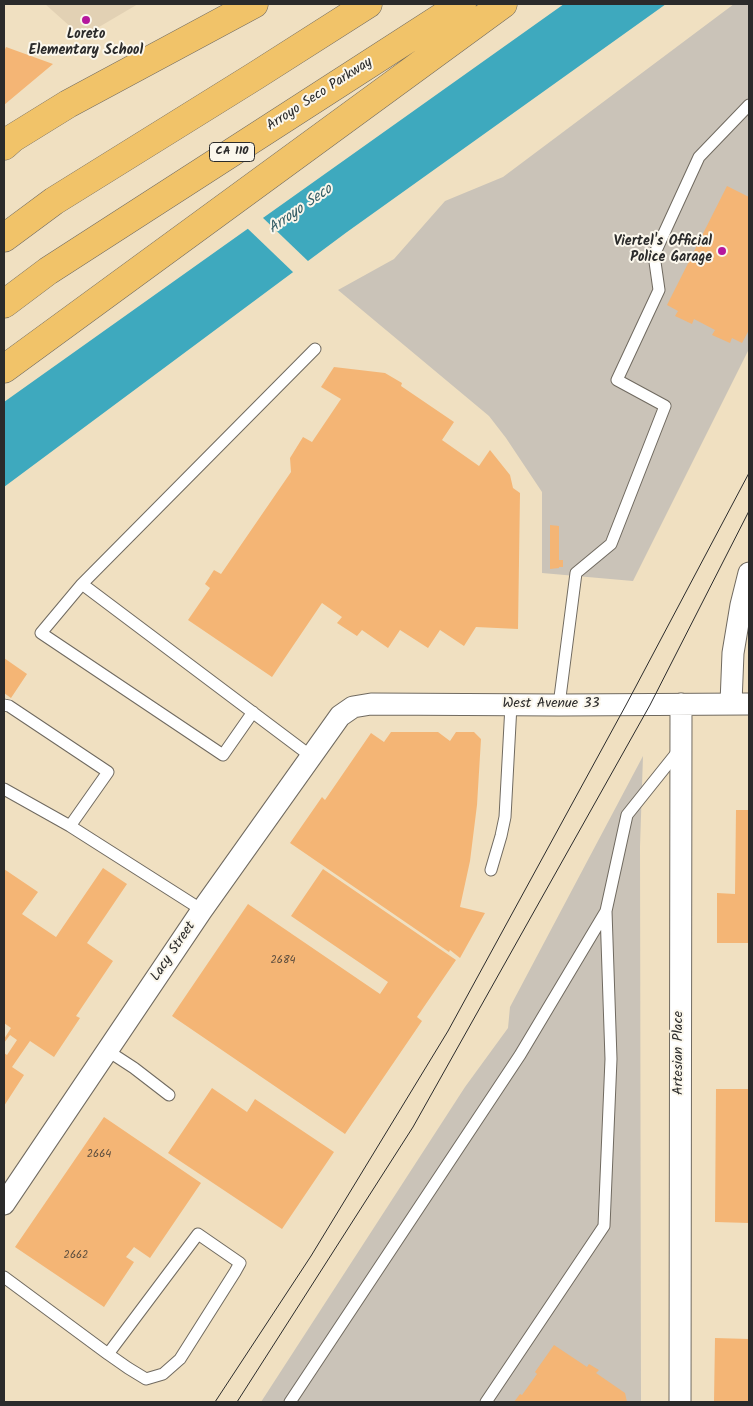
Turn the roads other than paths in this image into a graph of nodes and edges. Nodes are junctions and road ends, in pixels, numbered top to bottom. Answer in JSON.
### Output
{"nodes":[{"id":1,"x":254,"y":4,"type":"edge"},
{"id":2,"x":368,"y":4,"type":"edge"},
{"id":3,"x":462,"y":4,"type":"edge"},
{"id":4,"x":504,"y":4,"type":"edge"},
{"id":5,"x":749,"y":104,"type":"edge"},
{"id":6,"x":4,"y":146,"type":"edge"},
{"id":7,"x":4,"y":238,"type":"edge"},
{"id":8,"x":4,"y":304,"type":"edge"},
{"id":9,"x":315,"y":350,"type":"dead end"},
{"id":10,"x":4,"y":368,"type":"edge"},
{"id":11,"x":749,"y":573,"type":"edge"},
{"id":12,"x":82,"y":584,"type":"junction"},
{"id":13,"x":682,"y":704,"type":"junction"},
{"id":14,"x":740,"y":704,"type":"edge"},
{"id":15,"x":4,"y":705,"type":"edge"},
{"id":16,"x":511,"y":705,"type":"junction"},
{"id":17,"x":559,"y":706,"type":"junction"},
{"id":18,"x":353,"y":707,"type":"joint"},
{"id":19,"x":253,"y":712,"type":"junction"},
{"id":20,"x":680,"y":749,"type":"junction"},
{"id":21,"x":312,"y":757,"type":"junction"},
{"id":22,"x":4,"y":789,"type":"edge"},
{"id":23,"x":70,"y":826,"type":"junction"},
{"id":24,"x":491,"y":870,"type":"dead end"},
{"id":25,"x":202,"y":910,"type":"junction"},
{"id":26,"x":606,"y":911,"type":"junction"},
{"id":27,"x":108,"y":1051,"type":"junction"},
{"id":28,"x":168,"y":1095,"type":"dead end"},
{"id":29,"x":4,"y":1204,"type":"edge"},
{"id":30,"x":4,"y":1277,"type":"edge"},
{"id":31,"x":110,"y":1356,"type":"junction"},
{"id":32,"x":290,"y":1402,"type":"edge"},
{"id":33,"x":486,"y":1402,"type":"edge"},
{"id":34,"x":680,"y":1402,"type":"edge"}],
"edges":[{"from":1,"to":6,"type":"highway"},
{"from":2,"to":7,"type":"highway"},
{"from":3,"to":8,"type":"highway","name":"Arroyo Seco Parkway","number":"CA 110"},
{"from":4,"to":10,"type":"highway"},
{"from":5,"to":17,"type":"lane"},
{"from":9,"to":12,"type":"lane"},
{"from":11,"to":14,"type":"street"},
{"from":12,"to":19,"type":"lane"},
{"from":12,"to":19,"type":"lane"},
{"from":13,"to":14,"type":"street","name":"West Avenue 33"},
{"from":13,"to":17,"type":"street","name":"West Avenue 33"},
{"from":13,"to":20,"type":"street","name":"Artesian Place"},
{"from":15,"to":23,"type":"lane"},
{"from":16,"to":17,"type":"street","name":"West Avenue 33"},
{"from":16,"to":18,"type":"street","name":"West Avenue 33"},
{"from":16,"to":24,"type":"lane"},
{"from":18,"to":21,"type":"street","name":"Lacy Street"},
{"from":19,"to":21,"type":"lane"},
{"from":20,"to":26,"type":"lane"},
{"from":20,"to":34,"type":"street","name":"Artesian Place"},
{"from":21,"to":25,"type":"street","name":"Lacy Street"},
{"from":22,"to":23,"type":"lane"},
{"from":23,"to":25,"type":"lane"},
{"from":25,"to":27,"type":"street","name":"Lacy Street"},
{"from":26,"to":32,"type":"lane"},
{"from":26,"to":33,"type":"lane"},
{"from":27,"to":28,"type":"lane"},
{"from":27,"to":29,"type":"street","name":"Lacy Street"},
{"from":30,"to":31,"type":"lane"},
{"from":31,"to":31,"type":"lane"}]}
